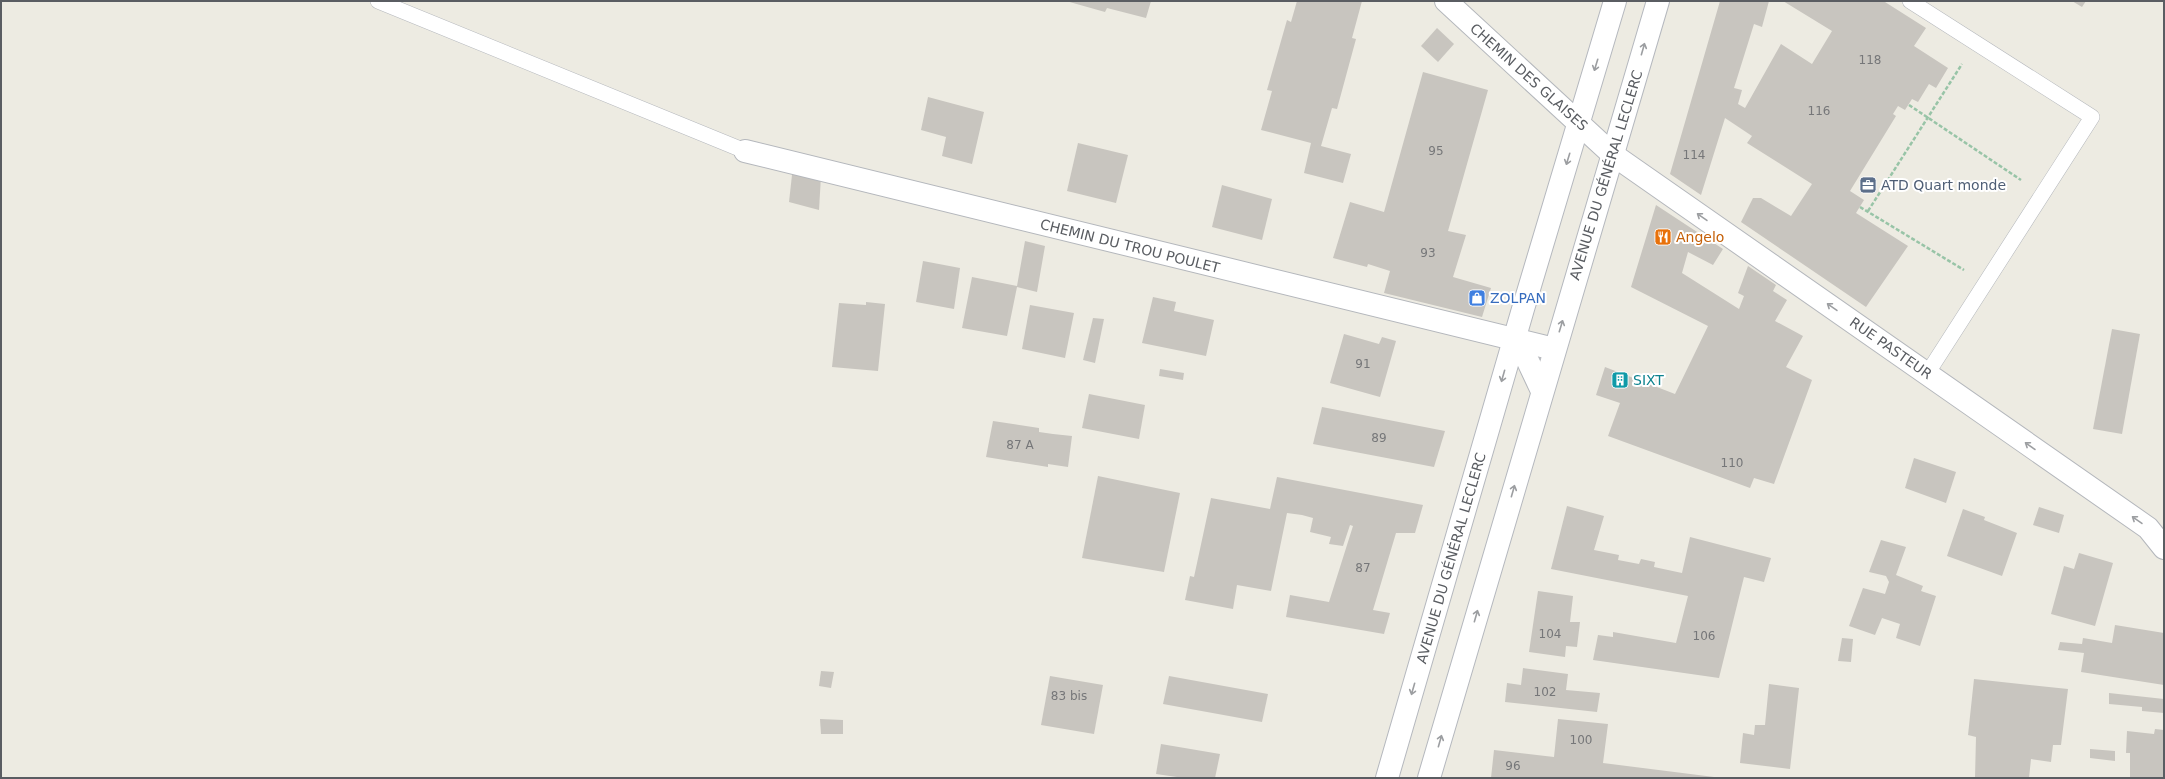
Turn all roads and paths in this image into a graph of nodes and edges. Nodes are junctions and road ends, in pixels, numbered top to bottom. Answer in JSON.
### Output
{"nodes":[{"id":1,"x":378,"y":1,"type":"edge"},
{"id":2,"x":1446,"y":1,"type":"edge"},
{"id":3,"x":1615,"y":1,"type":"edge"},
{"id":4,"x":1658,"y":1,"type":"edge"},
{"id":5,"x":1910,"y":1,"type":"edge"},
{"id":6,"x":1976,"y":43,"type":"junction"},
{"id":7,"x":1909,"y":105,"type":"dead end"},
{"id":8,"x":1928,"y":117,"type":"junction"},
{"id":9,"x":1579,"y":122,"type":"junction"},
{"id":10,"x":745,"y":152,"type":"joint"},
{"id":11,"x":1612,"y":154,"type":"junction"},
{"id":12,"x":2043,"y":194,"type":"junction"},
{"id":13,"x":1860,"y":207,"type":"dead end"},
{"id":14,"x":1868,"y":212,"type":"junction"},
{"id":15,"x":1985,"y":283,"type":"junction"},
{"id":16,"x":1514,"y":339,"type":"junction"},
{"id":17,"x":1554,"y":349,"type":"junction"},
{"id":18,"x":1927,"y":374,"type":"junction"},
{"id":19,"x":1542,"y":391,"type":"junction"},
{"id":20,"x":2164,"y":548,"type":"edge"},
{"id":21,"x":1387,"y":778,"type":"edge"},
{"id":22,"x":1429,"y":778,"type":"edge"}],
"edges":[{"from":1,"to":10,"type":"lane"},
{"from":2,"to":9,"type":"street","name":"CHEMIN DES GLAISES"},
{"from":3,"to":9,"type":"street","name":"AVENUE DU GÉNÉRAL LECLERC","one_way":true},
{"from":11,"to":4,"type":"street","name":"AVENUE DU GÉNÉRAL LECLERC","one_way":true},
{"from":5,"to":6,"type":"lane"},
{"from":6,"to":8,"type":"path"},
{"from":6,"to":12,"type":"lane"},
{"from":7,"to":8,"type":"path"},
{"from":8,"to":12,"type":"path"},
{"from":8,"to":14,"type":"path"},
{"from":9,"to":11,"type":"street","name":"CHEMIN DES GLAISES"},
{"from":9,"to":16,"type":"street","name":"AVENUE DU GÉNÉRAL LECLERC","one_way":true},
{"from":10,"to":16,"type":"street","name":"CHEMIN DU TROU POULET"},
{"from":17,"to":11,"type":"street","name":"AVENUE DU GÉNÉRAL LECLERC","one_way":true},
{"from":18,"to":11,"type":"street","name":"RUE PASTEUR","one_way":true},
{"from":12,"to":15,"type":"lane"},
{"from":13,"to":14,"type":"path"},
{"from":14,"to":15,"type":"path"},
{"from":15,"to":18,"type":"lane"},
{"from":16,"to":17,"type":"street"},
{"from":16,"to":19,"type":"street"},
{"from":16,"to":21,"type":"street","name":"AVENUE DU GÉNÉRAL LECLERC","one_way":true},
{"from":17,"to":19,"type":"street","name":"AVENUE DU GÉNÉRAL LECLERC"},
{"from":20,"to":18,"type":"street","name":"RUE PASTEUR","one_way":true},
{"from":22,"to":19,"type":"street","name":"AVENUE DU GÉNÉRAL LECLERC","one_way":true}]}
